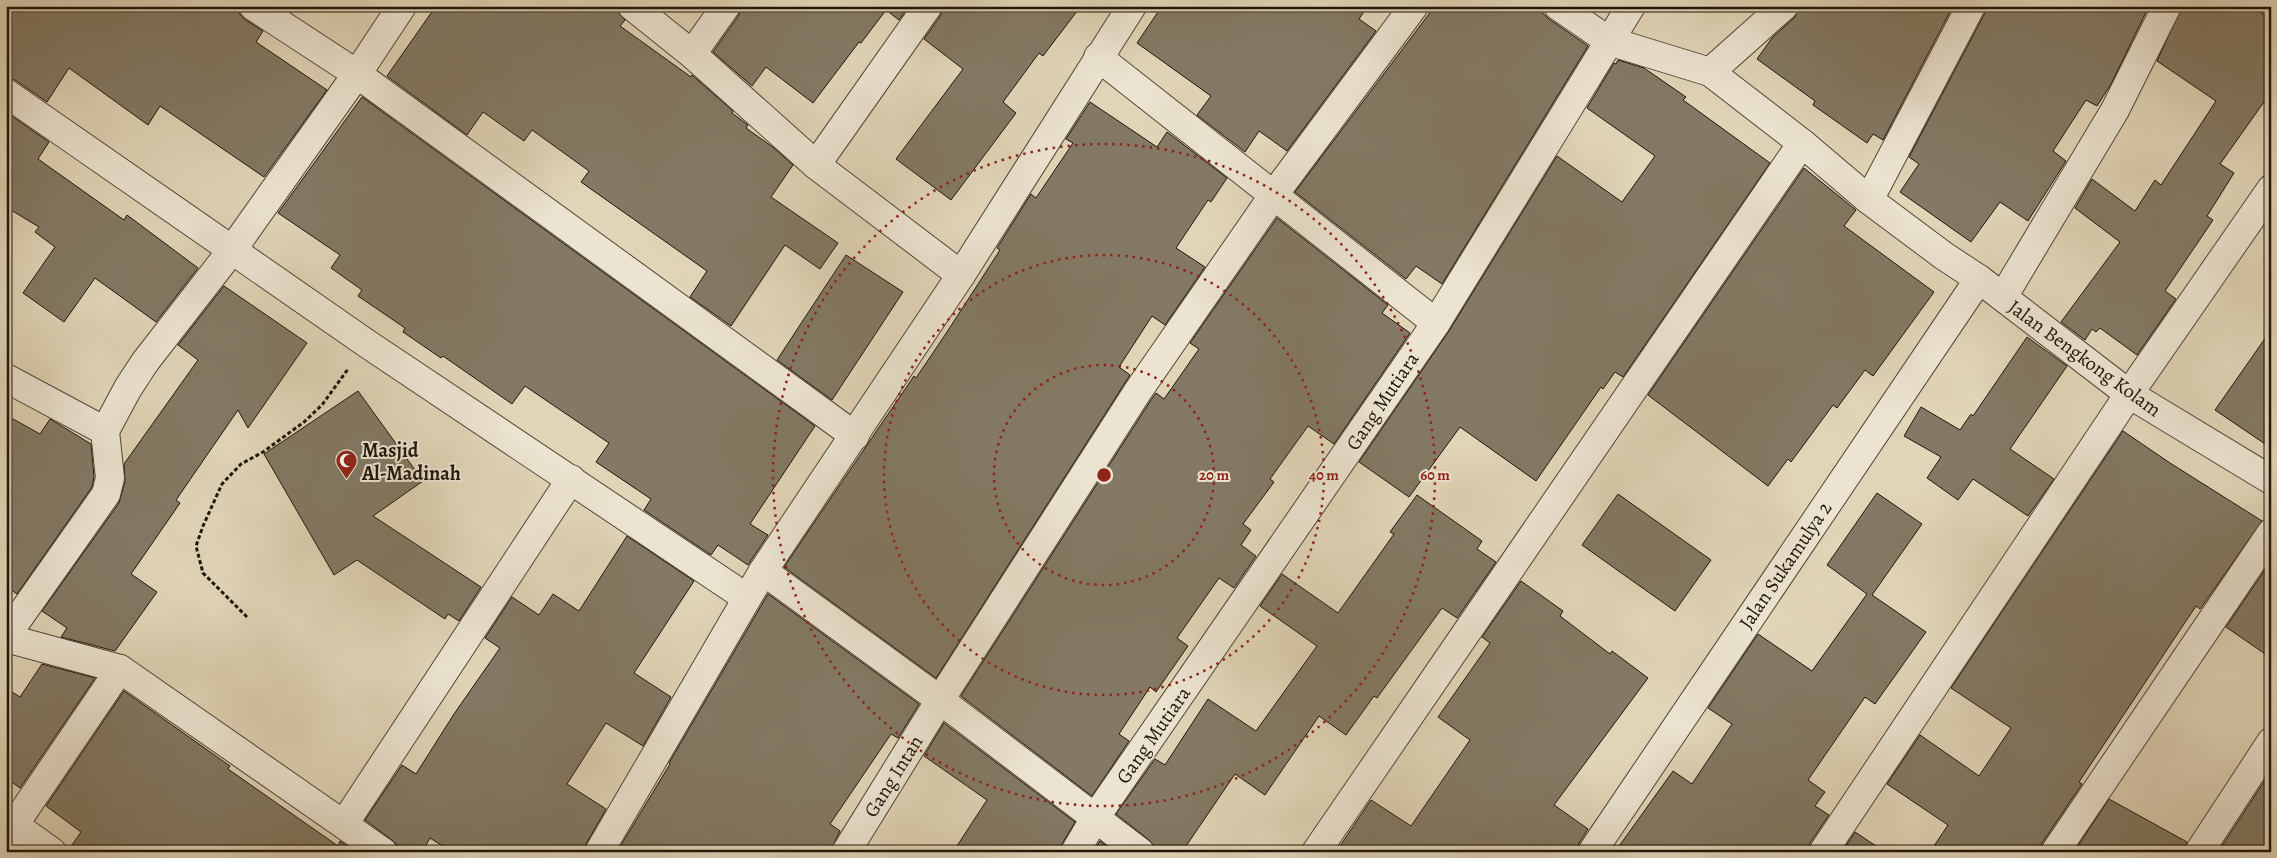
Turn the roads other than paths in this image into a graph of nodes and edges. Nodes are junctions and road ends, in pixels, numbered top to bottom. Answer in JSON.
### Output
{"nodes":[{"id":1,"x":254,"y":6,"type":"edge"},
{"id":2,"x":402,"y":6,"type":"edge"},
{"id":3,"x":632,"y":6,"type":"edge"},
{"id":4,"x":726,"y":6,"type":"edge"},
{"id":5,"x":928,"y":6,"type":"edge"},
{"id":6,"x":1132,"y":6,"type":"edge"},
{"id":7,"x":1414,"y":6,"type":"edge"},
{"id":8,"x":1558,"y":6,"type":"edge"},
{"id":9,"x":1631,"y":6,"type":"edge"},
{"id":10,"x":1784,"y":6,"type":"edge"},
{"id":11,"x":1971,"y":6,"type":"edge"},
{"id":12,"x":2167,"y":6,"type":"edge"},
{"id":13,"x":1609,"y":41,"type":"junction"},
{"id":14,"x":692,"y":54,"type":"junction"},
{"id":15,"x":1098,"y":57,"type":"junction"},
{"id":16,"x":1710,"y":72,"type":"junction"},
{"id":17,"x":357,"y":74,"type":"junction"},
{"id":18,"x":6,"y":93,"type":"edge"},
{"id":19,"x":1802,"y":143,"type":"junction"},
{"id":20,"x":816,"y":165,"type":"junction"},
{"id":21,"x":2271,"y":188,"type":"edge"},
{"id":22,"x":1273,"y":196,"type":"junction"},
{"id":23,"x":1870,"y":200,"type":"junction"},
{"id":24,"x":232,"y":250,"type":"junction"},
{"id":25,"x":961,"y":275,"type":"junction"},
{"id":26,"x":1979,"y":279,"type":"junction"},
{"id":27,"x":2003,"y":297,"type":"junction"},
{"id":28,"x":1436,"y":323,"type":"junction"},
{"id":29,"x":6,"y":378,"type":"edge"},
{"id":30,"x":2129,"y":394,"type":"junction"},
{"id":31,"x":105,"y":431,"type":"junction"},
{"id":32,"x":855,"y":436,"type":"junction"},
{"id":33,"x":571,"y":479,"type":"junction"},
{"id":34,"x":2270,"y":479,"type":"edge"},
{"id":35,"x":2271,"y":533,"type":"edge"},
{"id":36,"x":763,"y":571,"type":"junction"},
{"id":37,"x":747,"y":598,"type":"junction"},
{"id":38,"x":6,"y":637,"type":"edge"},
{"id":39,"x":120,"y":669,"type":"junction"},
{"id":40,"x":940,"y":700,"type":"junction"},
{"id":41,"x":2271,"y":742,"type":"edge"},
{"id":42,"x":1095,"y":818,"type":"junction"},
{"id":43,"x":344,"y":824,"type":"junction"},
{"id":44,"x":9,"y":827,"type":"edge"},
{"id":45,"x":52,"y":852,"type":"edge"},
{"id":46,"x":383,"y":852,"type":"edge"},
{"id":47,"x":600,"y":852,"type":"edge"},
{"id":48,"x":846,"y":852,"type":"edge"},
{"id":49,"x":1075,"y":852,"type":"edge"},
{"id":50,"x":1140,"y":852,"type":"edge"},
{"id":51,"x":1316,"y":852,"type":"edge"},
{"id":52,"x":1592,"y":852,"type":"edge"},
{"id":53,"x":1823,"y":852,"type":"edge"},
{"id":54,"x":2056,"y":852,"type":"edge"},
{"id":55,"x":2199,"y":852,"type":"edge"}],
"edges":[{"from":1,"to":17,"type":"street"},
{"from":2,"to":17,"type":"street"},
{"from":3,"to":14,"type":"street"},
{"from":4,"to":14,"type":"street"},
{"from":5,"to":20,"type":"street"},
{"from":6,"to":15,"type":"street"},
{"from":7,"to":22,"type":"street","name":"Gang Intan"},
{"from":8,"to":13,"type":"street"},
{"from":9,"to":13,"type":"street","name":"Gang Mutiara"},
{"from":10,"to":16,"type":"street"},
{"from":11,"to":23,"type":"street"},
{"from":12,"to":27,"type":"street"},
{"from":13,"to":16,"type":"street"},
{"from":13,"to":28,"type":"street","name":"Gang Mutiara"},
{"from":14,"to":20,"type":"street"},
{"from":15,"to":22,"type":"street"},
{"from":15,"to":25,"type":"street"},
{"from":16,"to":19,"type":"street","name":"Jalan Bengkong Kolam"},
{"from":17,"to":24,"type":"street"},
{"from":17,"to":32,"type":"street"},
{"from":18,"to":24,"type":"street"},
{"from":19,"to":23,"type":"street","name":"Jalan Bengkong Kolam"},
{"from":19,"to":51,"type":"street"},
{"from":20,"to":25,"type":"street"},
{"from":21,"to":30,"type":"street"},
{"from":22,"to":28,"type":"street"},
{"from":22,"to":40,"type":"street","name":"Gang Intan"},
{"from":23,"to":26,"type":"street","name":"Jalan Bengkong Kolam"},
{"from":24,"to":31,"type":"street"},
{"from":24,"to":33,"type":"street"},
{"from":25,"to":32,"type":"street"},
{"from":26,"to":27,"type":"street","name":"Jalan Bengkong Kolam"},
{"from":26,"to":52,"type":"street","name":"Jalan Sukamulya 2"},
{"from":27,"to":30,"type":"street","name":"Jalan Bengkong Kolam"},
{"from":28,"to":42,"type":"street","name":"Gang Mutiara"},
{"from":29,"to":31,"type":"street"},
{"from":30,"to":34,"type":"street","name":"Jalan Bengkong Kolam"},
{"from":30,"to":53,"type":"street"},
{"from":31,"to":38,"type":"street"},
{"from":32,"to":36,"type":"street"},
{"from":33,"to":37,"type":"street"},
{"from":33,"to":43,"type":"street"},
{"from":35,"to":54,"type":"street"},
{"from":36,"to":37,"type":"street"},
{"from":36,"to":40,"type":"street"},
{"from":37,"to":47,"type":"street"},
{"from":38,"to":39,"type":"street"},
{"from":39,"to":43,"type":"street"},
{"from":39,"to":44,"type":"street"},
{"from":40,"to":42,"type":"street"},
{"from":40,"to":48,"type":"street","name":"Gang Intan"},
{"from":41,"to":55,"type":"street"},
{"from":42,"to":49,"type":"street","name":"Gang Mutiara"},
{"from":42,"to":50,"type":"street"},
{"from":43,"to":46,"type":"street"},
{"from":44,"to":45,"type":"street"}]}
